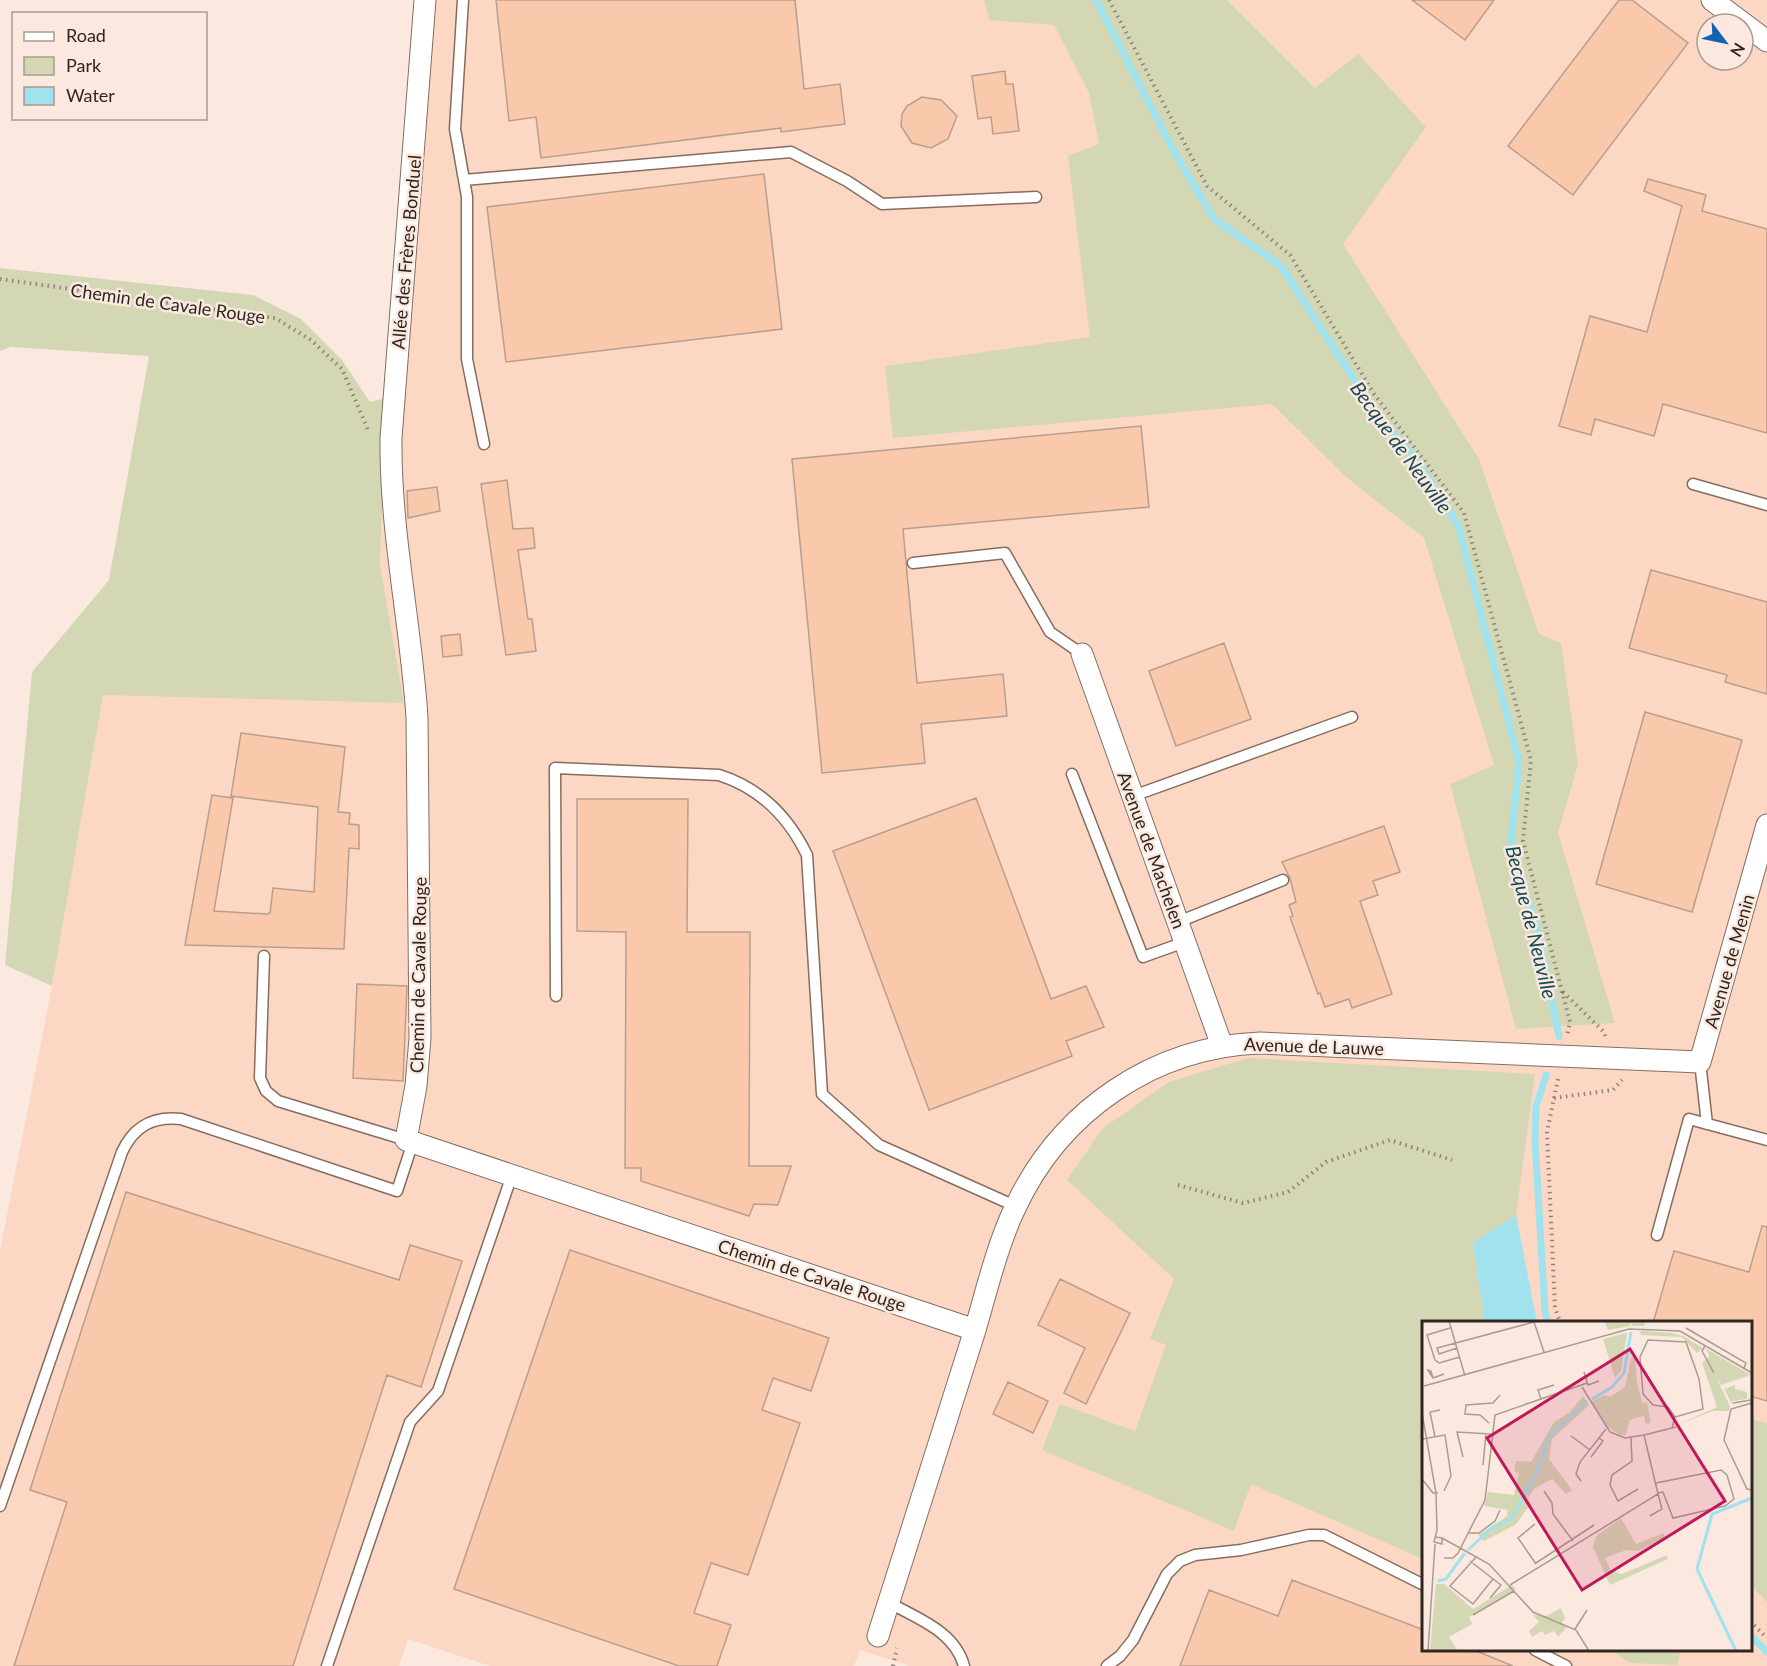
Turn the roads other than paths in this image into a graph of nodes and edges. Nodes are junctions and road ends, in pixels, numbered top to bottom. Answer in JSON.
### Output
{"nodes":[{"id":1,"x":425,"y":0,"type":"edge"},
{"id":2,"x":463,"y":0,"type":"edge"},
{"id":3,"x":1712,"y":0,"type":"edge"},
{"id":4,"x":1767,"y":41,"type":"edge"},
{"id":5,"x":464,"y":180,"type":"junction"},
{"id":6,"x":1035,"y":198,"type":"dead end"},
{"id":7,"x":484,"y":444,"type":"dead end"},
{"id":8,"x":1693,"y":484,"type":"dead end"},
{"id":9,"x":393,"y":503,"type":"joint"},
{"id":10,"x":1767,"y":506,"type":"edge"},
{"id":11,"x":913,"y":562,"type":"dead end"},
{"id":12,"x":1082,"y":654,"type":"joint"},
{"id":13,"x":1352,"y":717,"type":"dead end"},
{"id":14,"x":1072,"y":774,"type":"dead end"},
{"id":15,"x":1133,"y":796,"type":"junction"},
{"id":16,"x":1767,"y":825,"type":"edge"},
{"id":17,"x":1283,"y":880,"type":"dead end"},
{"id":18,"x":1178,"y":922,"type":"junction"},
{"id":19,"x":1185,"y":942,"type":"junction"},
{"id":20,"x":264,"y":956,"type":"dead end"},
{"id":21,"x":556,"y":996,"type":"dead end"},
{"id":22,"x":1222,"y":1046,"type":"junction"},
{"id":23,"x":1700,"y":1062,"type":"junction"},
{"id":24,"x":1707,"y":1124,"type":"junction"},
{"id":25,"x":1767,"y":1140,"type":"edge"},
{"id":26,"x":410,"y":1141,"type":"junction"},
{"id":27,"x":512,"y":1175,"type":"junction"},
{"id":28,"x":1015,"y":1206,"type":"junction"},
{"id":29,"x":1657,"y":1235,"type":"dead end"},
{"id":30,"x":975,"y":1330,"type":"junction"},
{"id":31,"x":0,"y":1506,"type":"edge"},
{"id":32,"x":1422,"y":1585,"type":"edge"},
{"id":33,"x":887,"y":1602,"type":"junction"},
{"id":34,"x":878,"y":1636,"type":"dead end"},
{"id":35,"x":1537,"y":1651,"type":"edge"},
{"id":36,"x":327,"y":1666,"type":"edge"},
{"id":37,"x":964,"y":1666,"type":"edge"},
{"id":38,"x":1107,"y":1666,"type":"edge"},
{"id":39,"x":1566,"y":1666,"type":"edge"}],
"edges":[{"from":1,"to":9,"type":"street","name":"Allée des Frères Bonduel"},
{"from":2,"to":5,"type":"lane"},
{"from":3,"to":4,"type":"street"},
{"from":5,"to":6,"type":"lane"},
{"from":5,"to":7,"type":"lane"},
{"from":8,"to":10,"type":"lane"},
{"from":9,"to":26,"type":"street","name":"Chemin de Cavale Rouge"},
{"from":11,"to":12,"type":"lane"},
{"from":12,"to":15,"type":"street","name":"Avenue de Machelen"},
{"from":13,"to":15,"type":"lane"},
{"from":14,"to":19,"type":"lane"},
{"from":15,"to":18,"type":"street","name":"Avenue de Machelen"},
{"from":16,"to":23,"type":"street","name":"Avenue de Menin"},
{"from":17,"to":18,"type":"lane"},
{"from":18,"to":19,"type":"street","name":"Avenue de Machelen"},
{"from":19,"to":22,"type":"street","name":"Avenue de Machelen"},
{"from":20,"to":26,"type":"lane"},
{"from":21,"to":28,"type":"lane"},
{"from":22,"to":23,"type":"street","name":"Avenue de Lauwe"},
{"from":22,"to":28,"type":"street","name":"Avenue de Lauwe"},
{"from":23,"to":24,"type":"lane"},
{"from":24,"to":25,"type":"lane"},
{"from":24,"to":29,"type":"lane"},
{"from":26,"to":27,"type":"street","name":"Chemin de Cavale Rouge"},
{"from":26,"to":31,"type":"lane"},
{"from":27,"to":30,"type":"street","name":"Chemin de Cavale Rouge"},
{"from":27,"to":36,"type":"lane"},
{"from":28,"to":30,"type":"street","name":"Avenue de Lauwe"},
{"from":30,"to":33,"type":"street"},
{"from":32,"to":38,"type":"lane"},
{"from":33,"to":34,"type":"street"},
{"from":33,"to":37,"type":"lane"},
{"from":35,"to":39,"type":"lane"}]}
